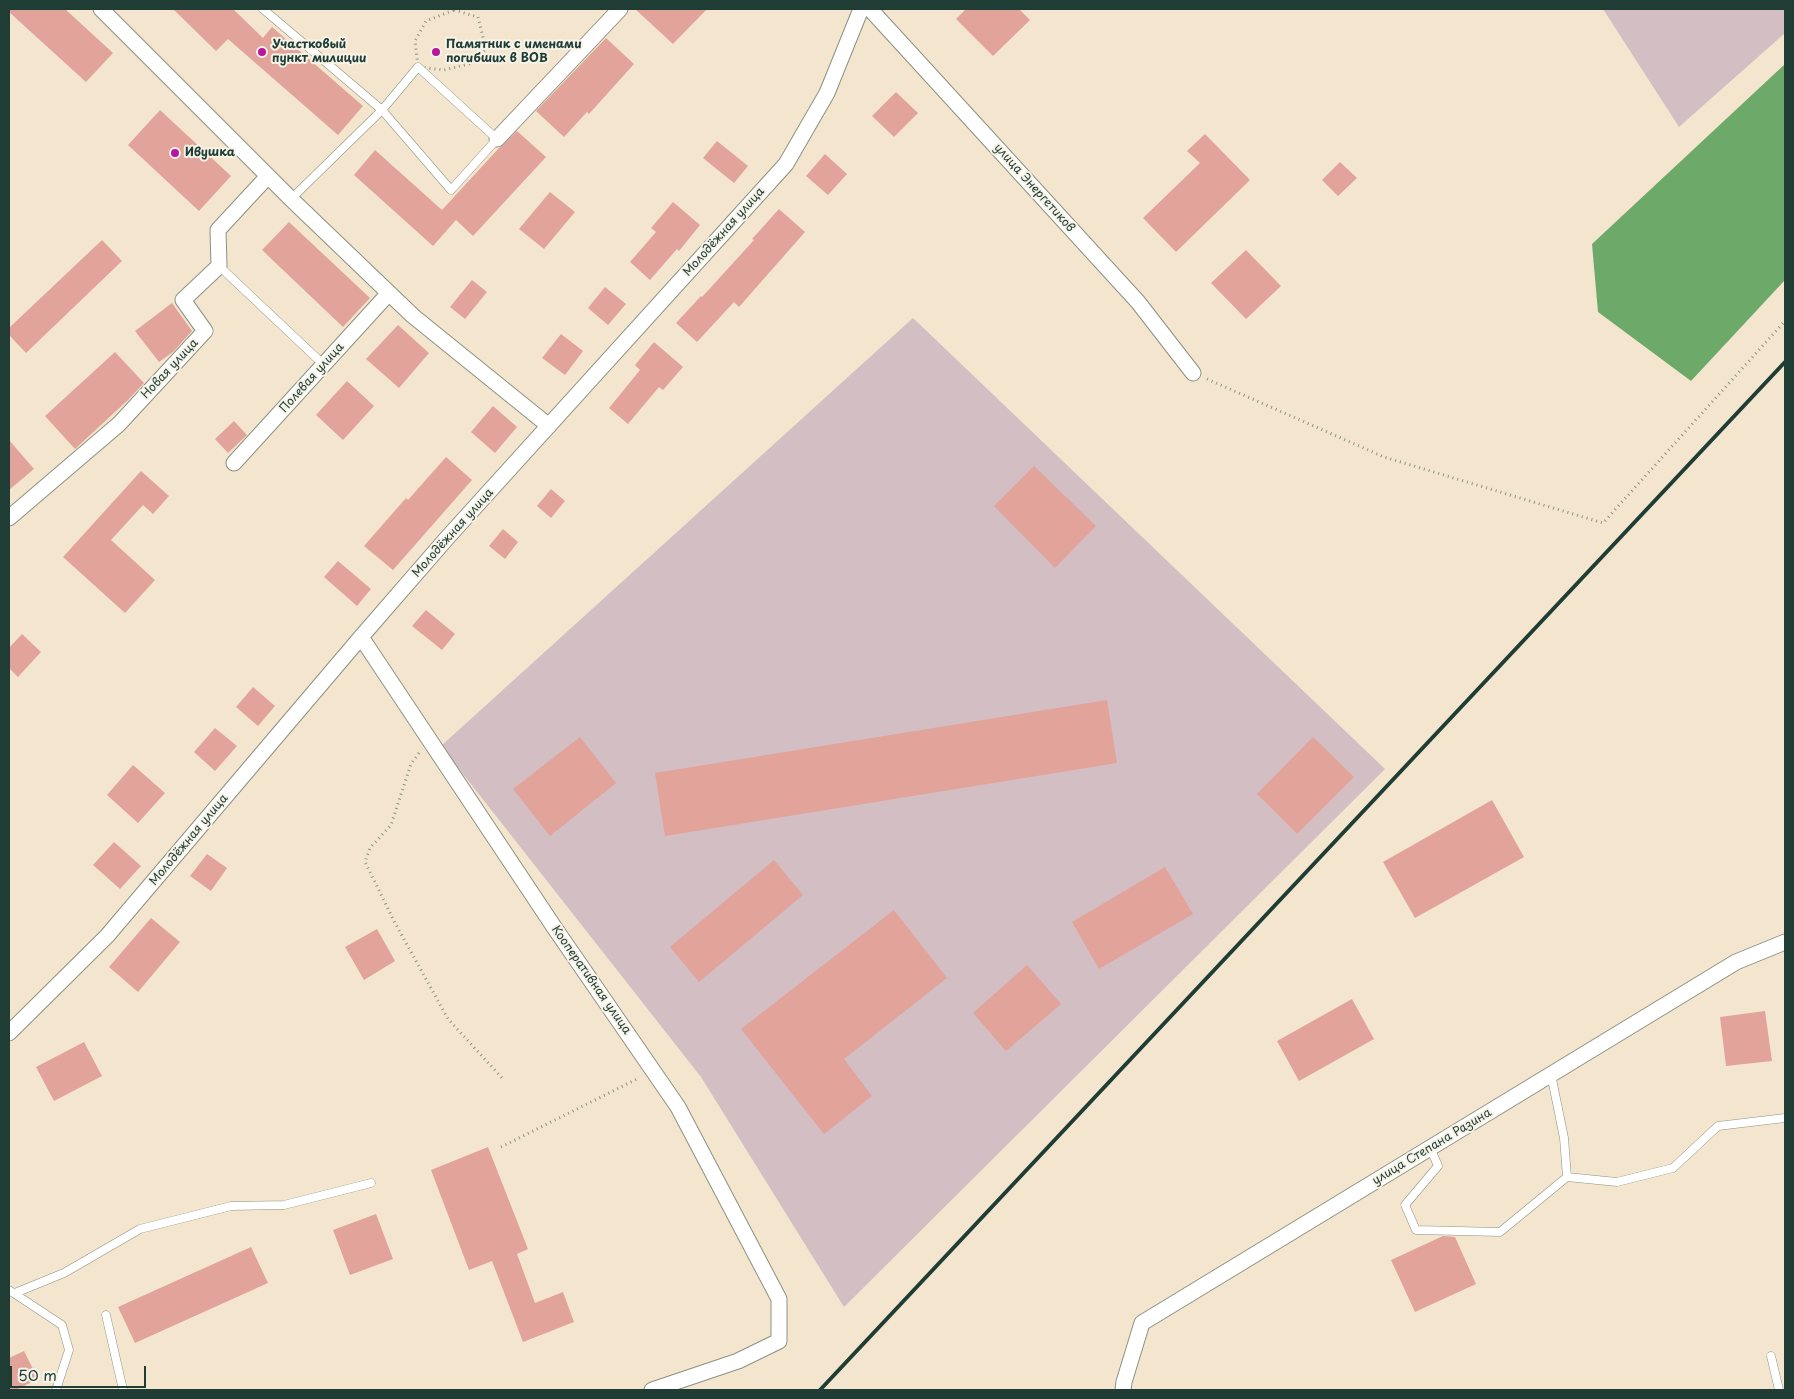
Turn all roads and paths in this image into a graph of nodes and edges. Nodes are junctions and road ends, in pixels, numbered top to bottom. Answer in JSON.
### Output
{"nodes":[{"id":1,"x":101,"y":9,"type":"edge"},
{"id":2,"x":262,"y":9,"type":"edge"},
{"id":3,"x":620,"y":9,"type":"edge"},
{"id":4,"x":861,"y":9,"type":"edge"},
{"id":5,"x":870,"y":9,"type":"edge"},
{"id":6,"x":418,"y":67,"type":"junction"},
{"id":7,"x":382,"y":110,"type":"junction"},
{"id":8,"x":497,"y":139,"type":"junction"},
{"id":9,"x":268,"y":176,"type":"junction"},
{"id":10,"x":291,"y":199,"type":"junction"},
{"id":11,"x":219,"y":266,"type":"junction"},
{"id":12,"x":390,"y":293,"type":"junction"},
{"id":13,"x":1785,"y":321,"type":"edge"},
{"id":14,"x":324,"y":365,"type":"junction"},
{"id":15,"x":1193,"y":373,"type":"joint"},
{"id":16,"x":549,"y":426,"type":"junction"},
{"id":17,"x":234,"y":463,"type":"dead end"},
{"id":18,"x":9,"y":518,"type":"edge"},
{"id":19,"x":361,"y":637,"type":"junction"},
{"id":20,"x":429,"y":740,"type":"junction"},
{"id":21,"x":1785,"y":942,"type":"edge"},
{"id":22,"x":9,"y":1033,"type":"edge"},
{"id":23,"x":653,"y":1071,"type":"junction"},
{"id":24,"x":1551,"y":1074,"type":"junction"},
{"id":25,"x":503,"y":1079,"type":"dead end"},
{"id":26,"x":1785,"y":1118,"type":"edge"},
{"id":27,"x":501,"y":1147,"type":"dead end"},
{"id":28,"x":1430,"y":1147,"type":"junction"},
{"id":29,"x":1567,"y":1176,"type":"junction"},
{"id":30,"x":371,"y":1183,"type":"dead end"},
{"id":31,"x":12,"y":1292,"type":"edge"},
{"id":32,"x":106,"y":1315,"type":"dead end"},
{"id":33,"x":1771,"y":1356,"type":"dead end"},
{"id":34,"x":56,"y":1390,"type":"edge"},
{"id":35,"x":123,"y":1390,"type":"edge"},
{"id":36,"x":652,"y":1390,"type":"edge"},
{"id":37,"x":1123,"y":1390,"type":"edge"},
{"id":38,"x":1779,"y":1390,"type":"edge"}],
"edges":[{"from":1,"to":9,"type":"street"},
{"from":2,"to":7,"type":"lane"},
{"from":3,"to":8,"type":"street"},
{"from":4,"to":16,"type":"street","name":"Молодёжная улица"},
{"from":5,"to":15,"type":"street","name":"улица Энергетиков"},
{"from":6,"to":6,"type":"path"},
{"from":6,"to":7,"type":"lane"},
{"from":6,"to":8,"type":"lane"},
{"from":7,"to":8,"type":"lane"},
{"from":7,"to":10,"type":"lane"},
{"from":9,"to":10,"type":"street"},
{"from":9,"to":11,"type":"street"},
{"from":10,"to":12,"type":"street"},
{"from":11,"to":14,"type":"lane"},
{"from":11,"to":18,"type":"street","name":"Новая улица"},
{"from":12,"to":14,"type":"street","name":"Полевая улица"},
{"from":12,"to":16,"type":"street"},
{"from":13,"to":15,"type":"path"},
{"from":14,"to":17,"type":"street","name":"Полевая улица"},
{"from":16,"to":19,"type":"street","name":"Молодёжная улица"},
{"from":19,"to":20,"type":"street","name":"Кооперативная улица"},
{"from":19,"to":22,"type":"street","name":"Молодёжная улица"},
{"from":20,"to":23,"type":"street","name":"Кооперативная улица"},
{"from":20,"to":25,"type":"path"},
{"from":21,"to":24,"type":"street","name":"улица Степана Разина"},
{"from":23,"to":27,"type":"path"},
{"from":23,"to":36,"type":"street","name":"Кооперативная улица"},
{"from":24,"to":28,"type":"street","name":"улица Степана Разина"},
{"from":24,"to":29,"type":"lane"},
{"from":26,"to":29,"type":"lane"},
{"from":28,"to":29,"type":"lane"},
{"from":28,"to":37,"type":"street","name":"улица Степана Разина"},
{"from":30,"to":31,"type":"lane"},
{"from":31,"to":34,"type":"lane"},
{"from":32,"to":35,"type":"lane"},
{"from":33,"to":38,"type":"lane"}]}
